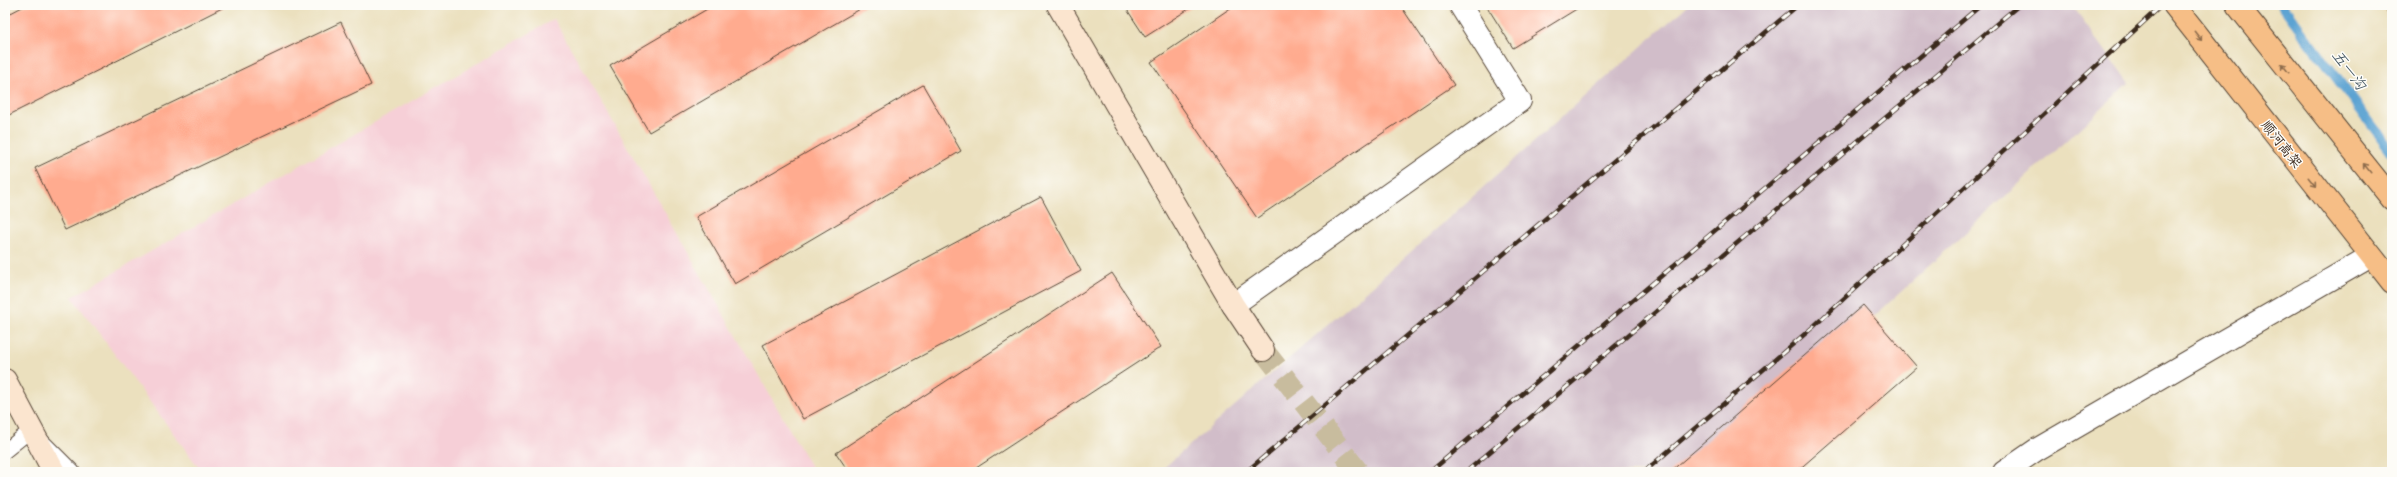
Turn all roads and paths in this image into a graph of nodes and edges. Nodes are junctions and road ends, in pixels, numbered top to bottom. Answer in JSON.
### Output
{"nodes":[{"id":1,"x":1058,"y":5,"type":"edge"},
{"id":2,"x":1460,"y":5,"type":"edge"},
{"id":3,"x":2174,"y":5,"type":"edge"},
{"id":4,"x":2237,"y":5,"type":"edge"},
{"id":5,"x":2392,"y":199,"type":"edge"},
{"id":6,"x":2364,"y":260,"type":"dead end"},
{"id":7,"x":2392,"y":282,"type":"edge"},
{"id":8,"x":1233,"y":305,"type":"junction"},
{"id":9,"x":1263,"y":350,"type":"tunnel mouth"},
{"id":10,"x":5,"y":380,"type":"edge"},
{"id":11,"x":31,"y":430,"type":"junction"},
{"id":12,"x":5,"y":451,"type":"edge"},
{"id":13,"x":54,"y":472,"type":"edge"},
{"id":14,"x":73,"y":472,"type":"edge"},
{"id":15,"x":2004,"y":472,"type":"edge"}],
"edges":[{"from":1,"to":8,"type":"street"},
{"from":2,"to":8,"type":"street"},
{"from":3,"to":7,"type":"highway","name":"顺河高架","one_way":true},
{"from":5,"to":4,"type":"highway","one_way":true},
{"from":6,"to":15,"type":"street"},
{"from":8,"to":9,"type":"street"},
{"from":10,"to":11,"type":"street"},
{"from":11,"to":12,"type":"lane"},
{"from":11,"to":13,"type":"street"},
{"from":11,"to":14,"type":"lane"}]}
